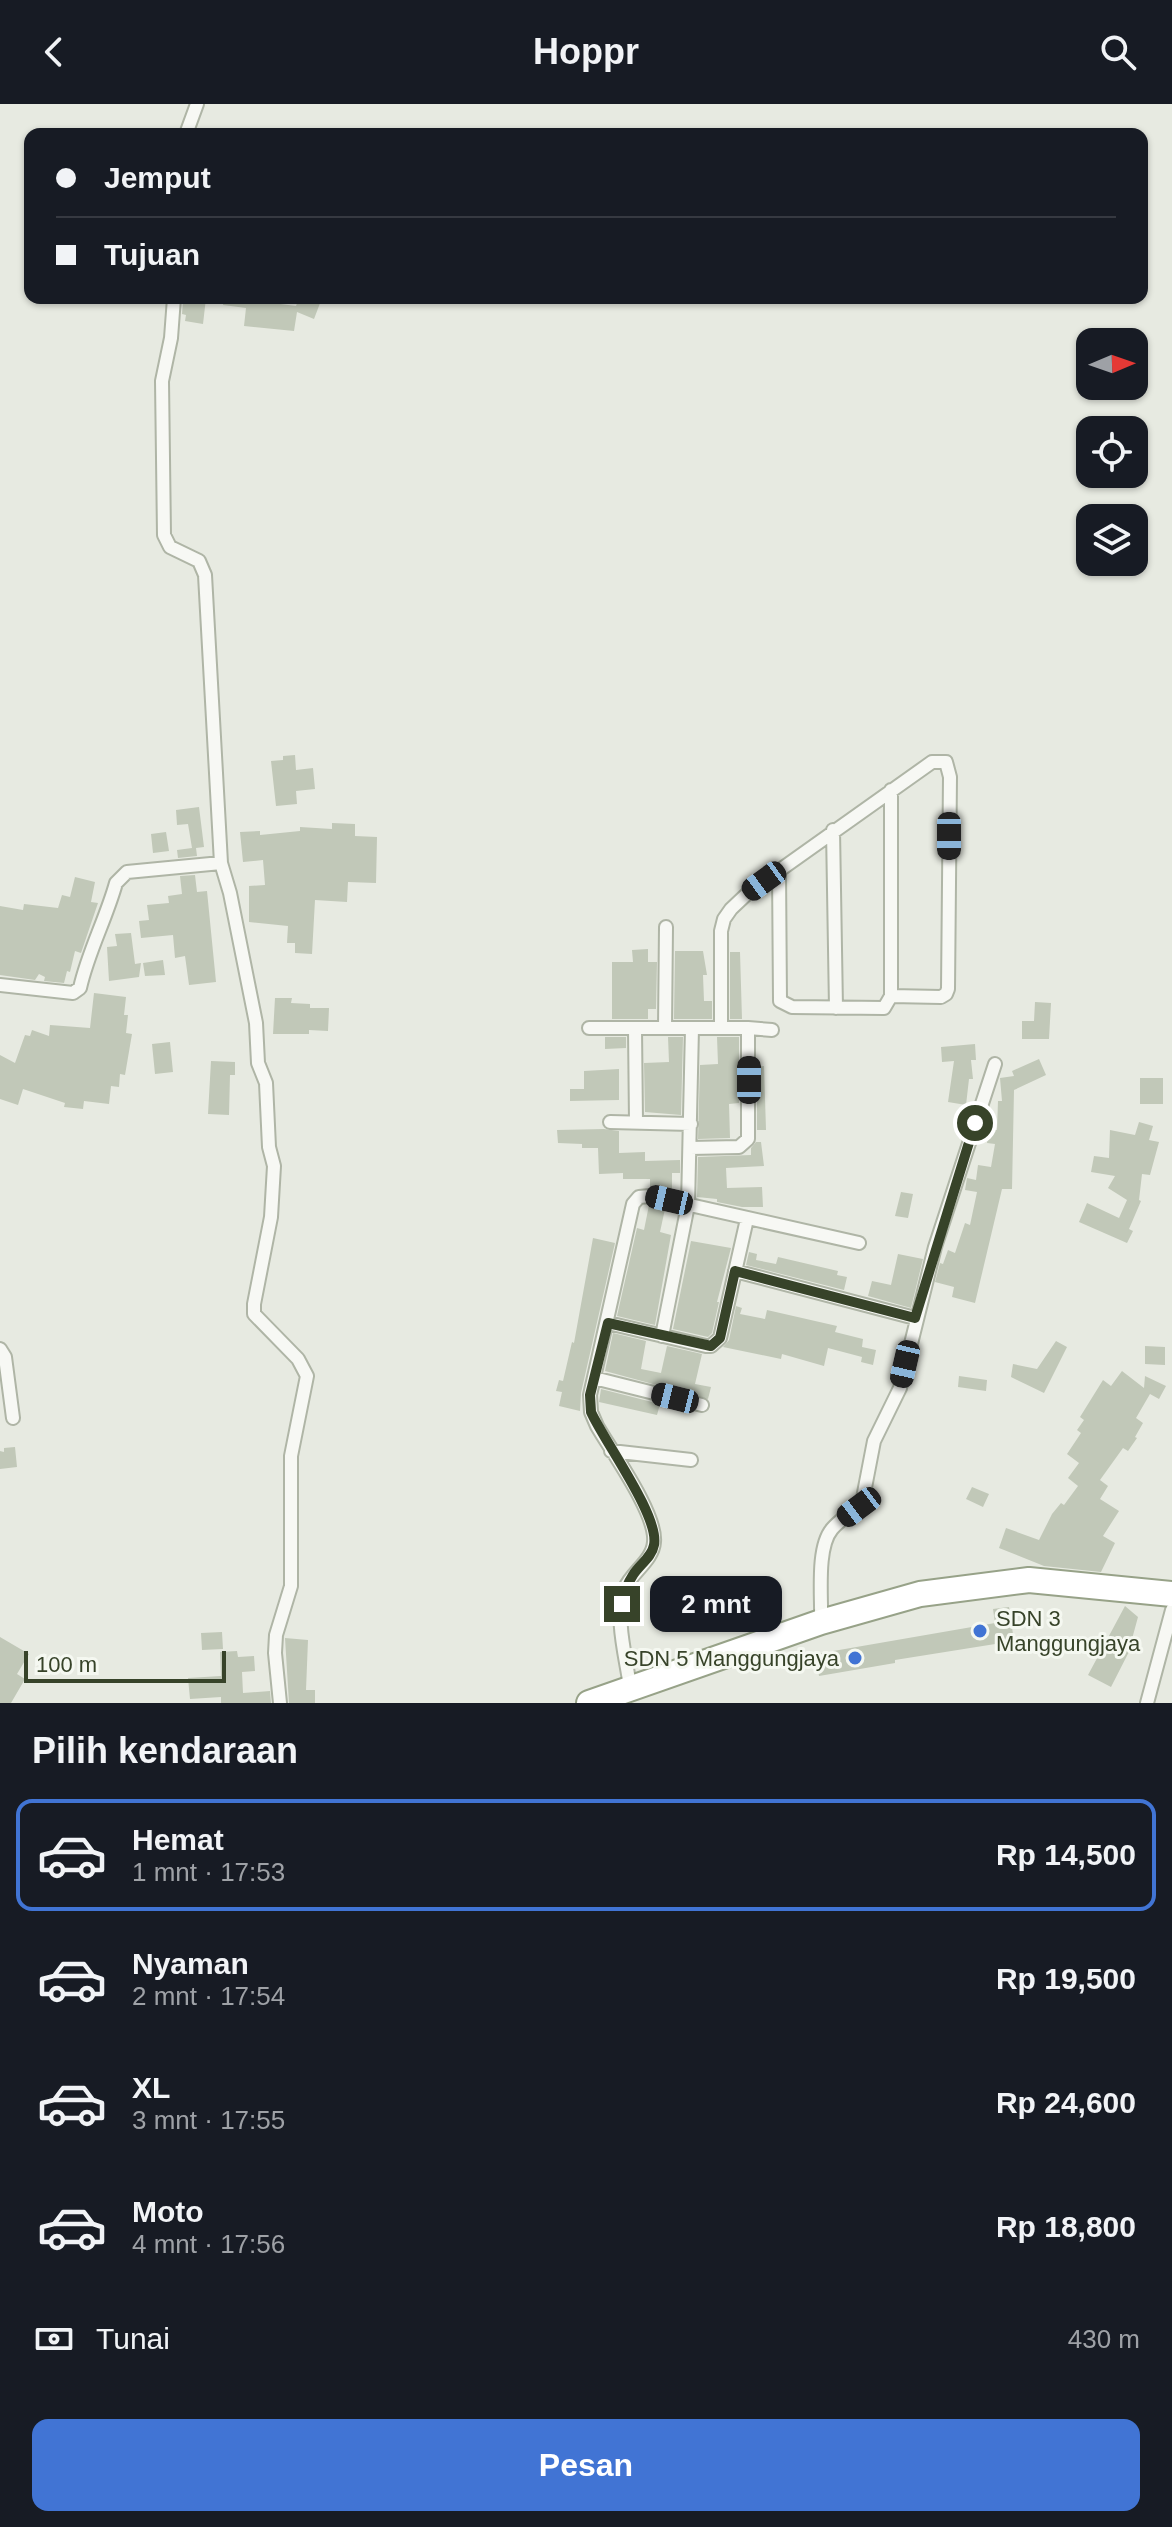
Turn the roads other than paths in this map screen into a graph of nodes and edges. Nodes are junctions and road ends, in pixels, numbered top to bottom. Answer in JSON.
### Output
{"nodes":[{"id":1,"x":197,"y":104,"type":"edge"},
{"id":2,"x":188,"y":128,"type":"edge"},
{"id":3,"x":174,"y":304,"type":"edge"},
{"id":4,"x":891,"y":790,"type":"junction"},
{"id":5,"x":833,"y":830,"type":"junction"},
{"id":6,"x":221,"y":863,"type":"junction"},
{"id":7,"x":779,"y":870,"type":"junction"},
{"id":8,"x":666,"y":927,"type":"dead end"},
{"id":9,"x":0,"y":985,"type":"edge"},
{"id":10,"x":891,"y":996,"type":"junction"},
{"id":11,"x":836,"y":1008,"type":"junction"},
{"id":12,"x":589,"y":1028,"type":"dead end"},
{"id":13,"x":665,"y":1028,"type":"junction"},
{"id":14,"x":692,"y":1028,"type":"junction"},
{"id":15,"x":721,"y":1028,"type":"junction"},
{"id":16,"x":748,"y":1028,"type":"junction"},
{"id":17,"x":635,"y":1029,"type":"junction"},
{"id":18,"x":772,"y":1030,"type":"dead end"},
{"id":19,"x":995,"y":1064,"type":"dead end"},
{"id":20,"x":610,"y":1122,"type":"dead end"},
{"id":21,"x":636,"y":1122,"type":"junction"},
{"id":22,"x":691,"y":1124,"type":"junction"},
{"id":23,"x":690,"y":1148,"type":"junction"},
{"id":24,"x":688,"y":1205,"type":"junction"},
{"id":25,"x":747,"y":1219,"type":"junction"},
{"id":26,"x":859,"y":1243,"type":"dead end"},
{"id":27,"x":735,"y":1271,"type":"junction"},
{"id":28,"x":915,"y":1318,"type":"junction"},
{"id":29,"x":608,"y":1323,"type":"junction"},
{"id":30,"x":662,"y":1336,"type":"junction"},
{"id":31,"x":0,"y":1349,"type":"edge"},
{"id":32,"x":594,"y":1378,"type":"junction"},
{"id":33,"x":702,"y":1405,"type":"dead end"},
{"id":34,"x":13,"y":1418,"type":"dead end"},
{"id":35,"x":611,"y":1451,"type":"junction"},
{"id":36,"x":691,"y":1460,"type":"dead end"},
{"id":37,"x":1172,"y":1594,"type":"edge"},
{"id":38,"x":1172,"y":1610,"type":"edge"},
{"id":39,"x":821,"y":1622,"type":"junction"},
{"id":40,"x":630,"y":1687,"type":"junction"},
{"id":41,"x":280,"y":1703,"type":"edge"},
{"id":42,"x":589,"y":1703,"type":"edge"},
{"id":43,"x":1147,"y":1703,"type":"edge"}],
"edges":[{"from":1,"to":2,"type":"street"},
{"from":3,"to":6,"type":"street"},
{"from":4,"to":5,"type":"street"},
{"from":4,"to":10,"type":"street"},
{"from":4,"to":10,"type":"street"},
{"from":5,"to":7,"type":"street"},
{"from":5,"to":11,"type":"street"},
{"from":6,"to":9,"type":"street"},
{"from":6,"to":41,"type":"street"},
{"from":7,"to":11,"type":"street"},
{"from":7,"to":15,"type":"street"},
{"from":8,"to":13,"type":"street"},
{"from":10,"to":11,"type":"street"},
{"from":12,"to":17,"type":"street"},
{"from":13,"to":14,"type":"street"},
{"from":13,"to":17,"type":"street"},
{"from":14,"to":15,"type":"street"},
{"from":14,"to":22,"type":"street"},
{"from":15,"to":16,"type":"street"},
{"from":16,"to":18,"type":"street"},
{"from":16,"to":23,"type":"street"},
{"from":17,"to":21,"type":"street"},
{"from":19,"to":28,"type":"street"},
{"from":20,"to":21,"type":"street"},
{"from":21,"to":22,"type":"street"},
{"from":22,"to":23,"type":"street"},
{"from":23,"to":24,"type":"street"},
{"from":24,"to":25,"type":"street"},
{"from":24,"to":29,"type":"street"},
{"from":24,"to":30,"type":"street"},
{"from":25,"to":26,"type":"street"},
{"from":25,"to":27,"type":"street"},
{"from":27,"to":28,"type":"street"},
{"from":27,"to":30,"type":"street"},
{"from":28,"to":39,"type":"street"},
{"from":29,"to":30,"type":"street"},
{"from":29,"to":32,"type":"street"},
{"from":31,"to":34,"type":"street"},
{"from":32,"to":33,"type":"street"},
{"from":32,"to":35,"type":"street"},
{"from":35,"to":36,"type":"street"},
{"from":35,"to":40,"type":"street"},
{"from":37,"to":39,"type":"highway"},
{"from":38,"to":43,"type":"street"},
{"from":39,"to":40,"type":"highway"},
{"from":40,"to":42,"type":"highway"}]}
